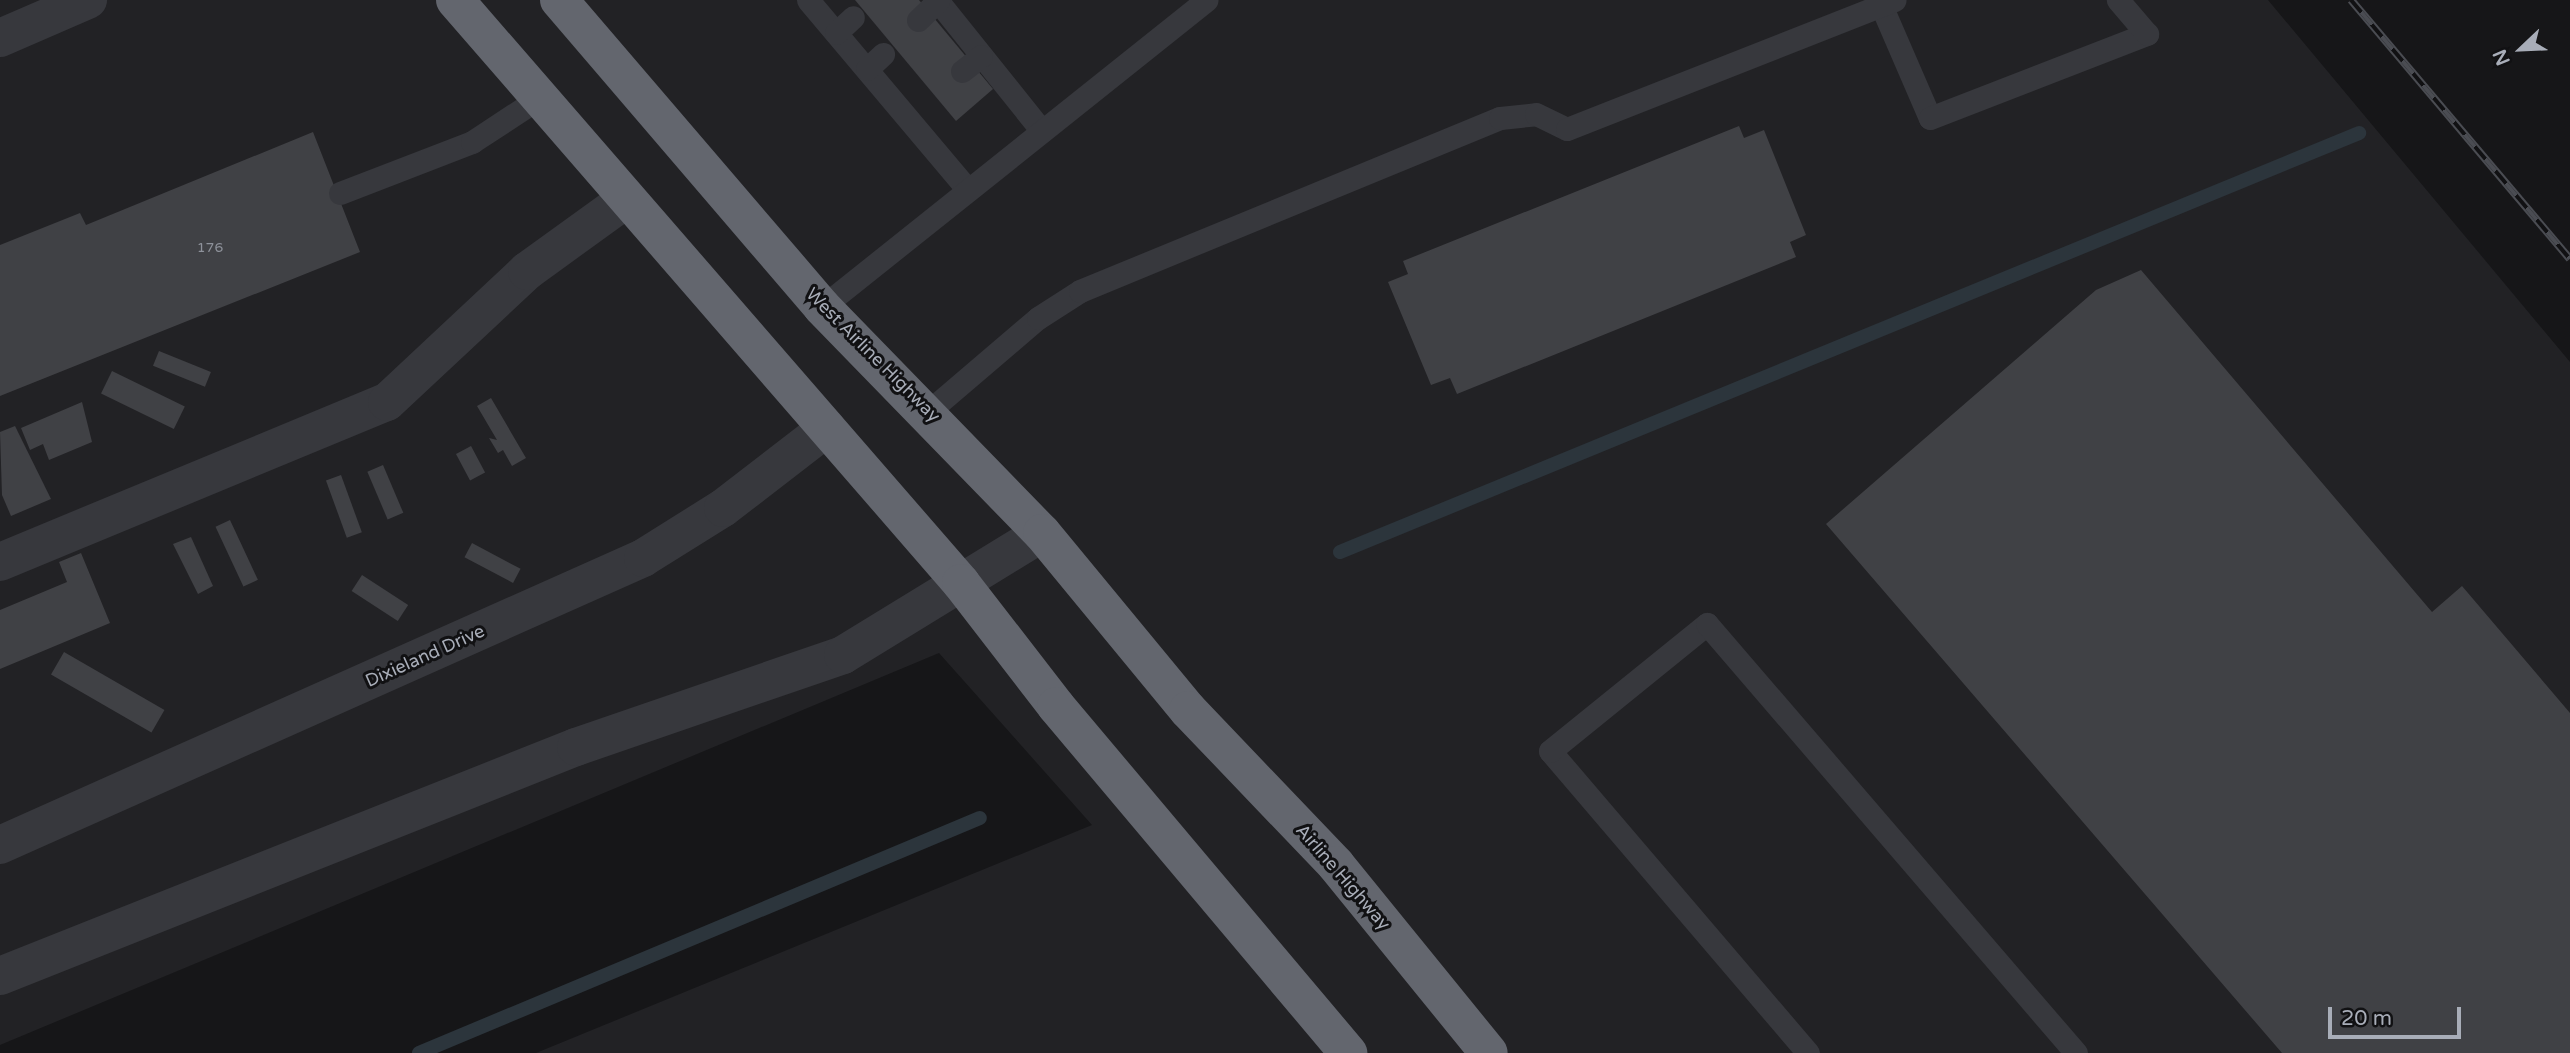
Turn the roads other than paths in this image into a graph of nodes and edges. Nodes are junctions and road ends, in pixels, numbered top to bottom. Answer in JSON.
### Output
{"nodes":[{"id":1,"x":88,"y":0,"type":"edge"},
{"id":2,"x":455,"y":0,"type":"edge"},
{"id":3,"x":559,"y":0,"type":"edge"},
{"id":4,"x":808,"y":0,"type":"edge"},
{"id":5,"x":1206,"y":0,"type":"edge"},
{"id":6,"x":2118,"y":0,"type":"edge"},
{"id":7,"x":937,"y":1,"type":"edge"},
{"id":8,"x":1888,"y":3,"type":"edge"},
{"id":9,"x":918,"y":20,"type":"dead end"},
{"id":10,"x":0,"y":38,"type":"edge"},
{"id":11,"x":981,"y":55,"type":"junction"},
{"id":12,"x":962,"y":71,"type":"dead end"},
{"id":13,"x":539,"y":98,"type":"junction"},
{"id":14,"x":1042,"y":131,"type":"junction"},
{"id":15,"x":968,"y":190,"type":"junction"},
{"id":16,"x":340,"y":193,"type":"dead end"},
{"id":17,"x":625,"y":200,"type":"junction"},
{"id":18,"x":822,"y":307,"type":"junction"},
{"id":19,"x":929,"y":411,"type":"junction"},
{"id":20,"x":827,"y":428,"type":"junction"},
{"id":21,"x":1042,"y":533,"type":"junction"},
{"id":22,"x":0,"y":562,"type":"edge"},
{"id":23,"x":961,"y":583,"type":"junction"},
{"id":24,"x":1188,"y":710,"type":"joint"},
{"id":25,"x":0,"y":845,"type":"edge"},
{"id":26,"x":0,"y":976,"type":"edge"},
{"id":27,"x":1348,"y":1053,"type":"edge"},
{"id":28,"x":1489,"y":1053,"type":"edge"},
{"id":29,"x":1808,"y":1053,"type":"edge"},
{"id":30,"x":2076,"y":1053,"type":"edge"}],
"edges":[{"from":1,"to":10,"type":"street"},
{"from":2,"to":13,"type":"highway"},
{"from":3,"to":18,"type":"highway","name":"West Airline Highway"},
{"from":4,"to":15,"type":"lane"},
{"from":5,"to":14,"type":"lane"},
{"from":6,"to":8,"type":"lane"},
{"from":7,"to":9,"type":"lane"},
{"from":7,"to":11,"type":"lane"},
{"from":8,"to":19,"type":"lane"},
{"from":11,"to":12,"type":"lane"},
{"from":11,"to":14,"type":"lane"},
{"from":13,"to":16,"type":"lane"},
{"from":13,"to":17,"type":"highway"},
{"from":14,"to":15,"type":"lane"},
{"from":15,"to":18,"type":"lane"},
{"from":17,"to":20,"type":"highway"},
{"from":17,"to":22,"type":"street"},
{"from":18,"to":19,"type":"highway","name":"West Airline Highway"},
{"from":19,"to":21,"type":"highway","name":"West Airline Highway"},
{"from":20,"to":23,"type":"highway"},
{"from":20,"to":25,"type":"street","name":"Dixieland Drive"},
{"from":21,"to":23,"type":"street"},
{"from":21,"to":24,"type":"highway","name":"West Airline Highway"},
{"from":23,"to":26,"type":"street"},
{"from":23,"to":27,"type":"highway"},
{"from":24,"to":28,"type":"highway","name":"Airline Highway"},
{"from":29,"to":30,"type":"lane"}]}
